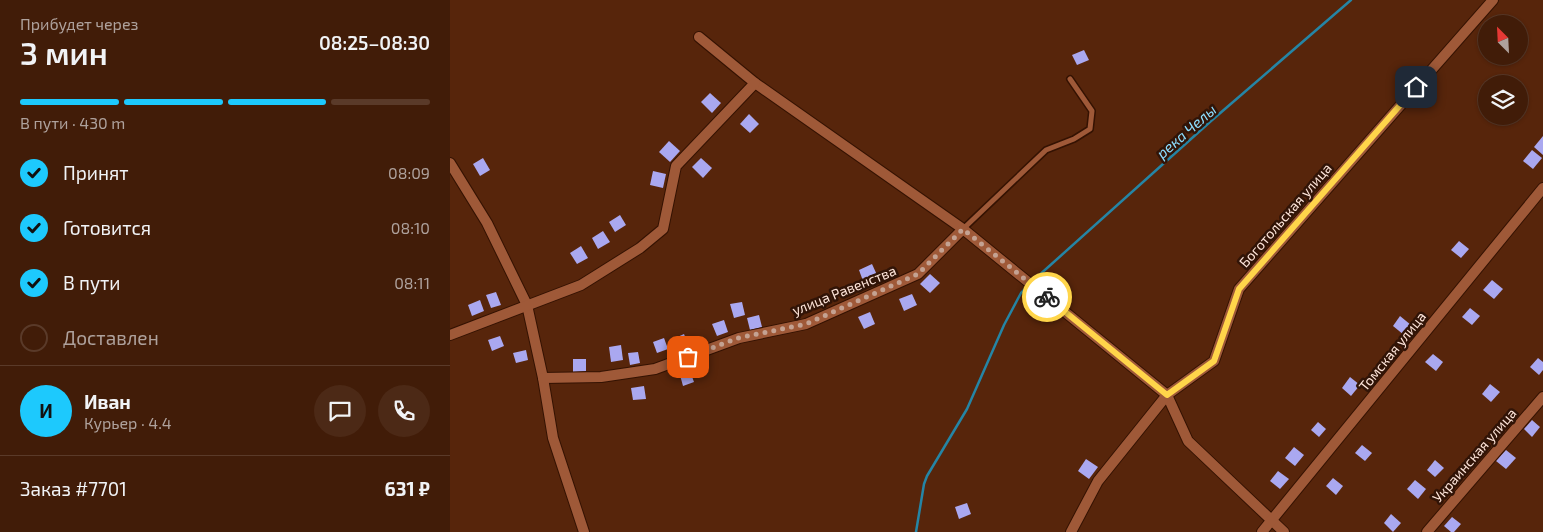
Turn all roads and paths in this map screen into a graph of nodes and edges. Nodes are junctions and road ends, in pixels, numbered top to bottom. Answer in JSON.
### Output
{"nodes":[{"id":1,"x":1493,"y":0,"type":"edge"},
{"id":2,"x":700,"y":37,"type":"dead end"},
{"id":3,"x":1070,"y":79,"type":"dead end"},
{"id":4,"x":755,"y":83,"type":"junction"},
{"id":5,"x":450,"y":163,"type":"edge"},
{"id":6,"x":1543,"y":188,"type":"edge"},
{"id":7,"x":963,"y":229,"type":"junction"},
{"id":8,"x":527,"y":305,"type":"junction"},
{"id":9,"x":450,"y":335,"type":"edge"},
{"id":10,"x":543,"y":378,"type":"junction"},
{"id":11,"x":1167,"y":395,"type":"junction"},
{"id":12,"x":1543,"y":397,"type":"edge"},
{"id":13,"x":1272,"y":520,"type":"junction"},
{"id":14,"x":584,"y":532,"type":"edge"},
{"id":15,"x":1071,"y":532,"type":"edge"},
{"id":16,"x":1262,"y":532,"type":"edge"},
{"id":17,"x":1284,"y":532,"type":"edge"},
{"id":18,"x":1427,"y":532,"type":"edge"}],
"edges":[{"from":1,"to":11,"type":"street","name":"Боготольская улица"},
{"from":2,"to":4,"type":"street"},
{"from":3,"to":7,"type":"lane"},
{"from":4,"to":7,"type":"street"},
{"from":4,"to":8,"type":"street"},
{"from":5,"to":8,"type":"street"},
{"from":6,"to":13,"type":"street","name":"Томская улица"},
{"from":7,"to":10,"type":"street","name":"улица Равенства"},
{"from":7,"to":11,"type":"street"},
{"from":8,"to":9,"type":"street"},
{"from":8,"to":10,"type":"street"},
{"from":10,"to":14,"type":"street"},
{"from":11,"to":13,"type":"street"},
{"from":11,"to":15,"type":"street","name":"Боготольская улица"},
{"from":12,"to":18,"type":"street","name":"Украинская улица"},
{"from":13,"to":16,"type":"street","name":"Томская улица"},
{"from":13,"to":17,"type":"street"}]}
